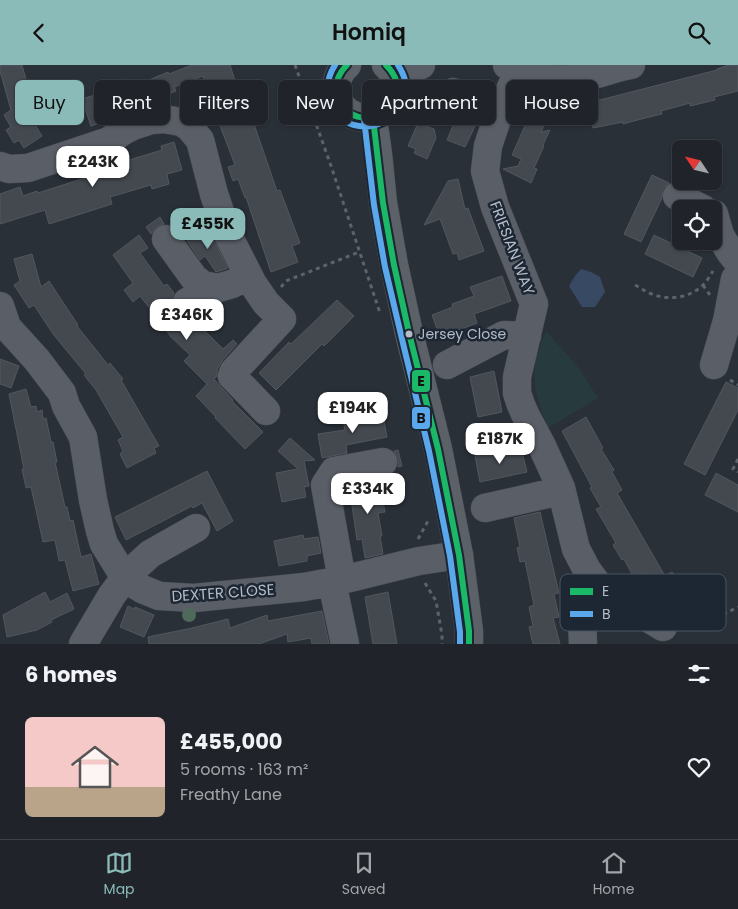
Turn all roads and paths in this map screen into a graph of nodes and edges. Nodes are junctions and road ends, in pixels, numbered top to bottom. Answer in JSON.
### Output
{"nodes":[{"id":1,"x":296,"y":65,"type":"edge"},
{"id":2,"x":421,"y":65,"type":"edge"},
{"id":3,"x":631,"y":65,"type":"edge"},
{"id":4,"x":343,"y":66,"type":"edge"},
{"id":5,"x":512,"y":68,"type":"edge"},
{"id":6,"x":390,"y":70,"type":"edge"},
{"id":7,"x":496,"y":103,"type":"edge"},
{"id":8,"x":503,"y":105,"type":"junction"},
{"id":9,"x":362,"y":118,"type":"edge"},
{"id":10,"x":373,"y":125,"type":"edge"},
{"id":11,"x":0,"y":166,"type":"edge"},
{"id":12,"x":677,"y":196,"type":"dead end"},
{"id":13,"x":689,"y":200,"type":"edge"},
{"id":14,"x":166,"y":239,"type":"dead end"},
{"id":15,"x":722,"y":239,"type":"edge"},
{"id":16,"x":360,"y":252,"type":"junction"},
{"id":17,"x":735,"y":263,"type":"edge"},
{"id":18,"x":249,"y":276,"type":"junction"},
{"id":19,"x":635,"y":285,"type":"dead end"},
{"id":20,"x":266,"y":303,"type":"junction"},
{"id":21,"x":380,"y":313,"type":"dead end"},
{"id":22,"x":2,"y":322,"type":"edge"},
{"id":23,"x":527,"y":336,"type":"junction"},
{"id":24,"x":447,"y":365,"type":"dead end"},
{"id":25,"x":714,"y":365,"type":"dead end"},
{"id":26,"x":266,"y":411,"type":"dead end"},
{"id":27,"x":738,"y":459,"type":"edge"},
{"id":28,"x":383,"y":462,"type":"dead end"},
{"id":29,"x":738,"y":472,"type":"edge"},
{"id":30,"x":561,"y":488,"type":"junction"},
{"id":31,"x":485,"y":508,"type":"dead end"},
{"id":32,"x":427,"y":513,"type":"dead end"},
{"id":33,"x":196,"y":528,"type":"dead end"},
{"id":34,"x":415,"y":544,"type":"dead end"},
{"id":35,"x":459,"y":555,"type":"junction"},
{"id":36,"x":590,"y":574,"type":"edge"},
{"id":37,"x":421,"y":576,"type":"dead end"},
{"id":38,"x":126,"y":579,"type":"junction"},
{"id":39,"x":337,"y":581,"type":"junction"},
{"id":40,"x":738,"y":607,"type":"edge"},
{"id":41,"x":726,"y":613,"type":"edge"},
{"id":42,"x":583,"y":631,"type":"edge"},
{"id":43,"x":83,"y":644,"type":"edge"},
{"id":44,"x":345,"y":644,"type":"edge"},
{"id":45,"x":442,"y":644,"type":"edge"},
{"id":46,"x":469,"y":644,"type":"edge"},
{"id":47,"x":583,"y":644,"type":"edge"}],
"edges":[{"from":1,"to":16,"type":"path"},
{"from":2,"to":6,"type":"street"},
{"from":3,"to":5,"type":"street"},
{"from":4,"to":9,"type":"main road"},
{"from":5,"to":8,"type":"street","name":"FRIESIAN WAY"},
{"from":7,"to":8,"type":"street"},
{"from":8,"to":23,"type":"street","name":"FRIESIAN WAY"},
{"from":10,"to":35,"type":"main road"},
{"from":11,"to":18,"type":"street"},
{"from":12,"to":13,"type":"street"},
{"from":14,"to":18,"type":"street"},
{"from":15,"to":17,"type":"street"},
{"from":16,"to":20,"type":"path"},
{"from":16,"to":21,"type":"path"},
{"from":17,"to":19,"type":"path"},
{"from":17,"to":25,"type":"street"},
{"from":18,"to":20,"type":"street"},
{"from":20,"to":26,"type":"street"},
{"from":22,"to":38,"type":"street","name":"DEXTER CLOSE"},
{"from":23,"to":24,"type":"street"},
{"from":23,"to":30,"type":"street","name":"FRIESIAN WAY"},
{"from":27,"to":29,"type":"path"},
{"from":28,"to":39,"type":"street"},
{"from":30,"to":31,"type":"street"},
{"from":30,"to":36,"type":"street","name":"FRIESIAN WAY"},
{"from":32,"to":34,"type":"path"},
{"from":33,"to":38,"type":"street"},
{"from":35,"to":39,"type":"street","name":"DEXTER CLOSE"},
{"from":35,"to":46,"type":"main road"},
{"from":37,"to":45,"type":"path"},
{"from":38,"to":39,"type":"street","name":"DEXTER CLOSE"},
{"from":38,"to":43,"type":"street"},
{"from":39,"to":44,"type":"street"},
{"from":40,"to":41,"type":"path"},
{"from":42,"to":47,"type":"street"}]}
